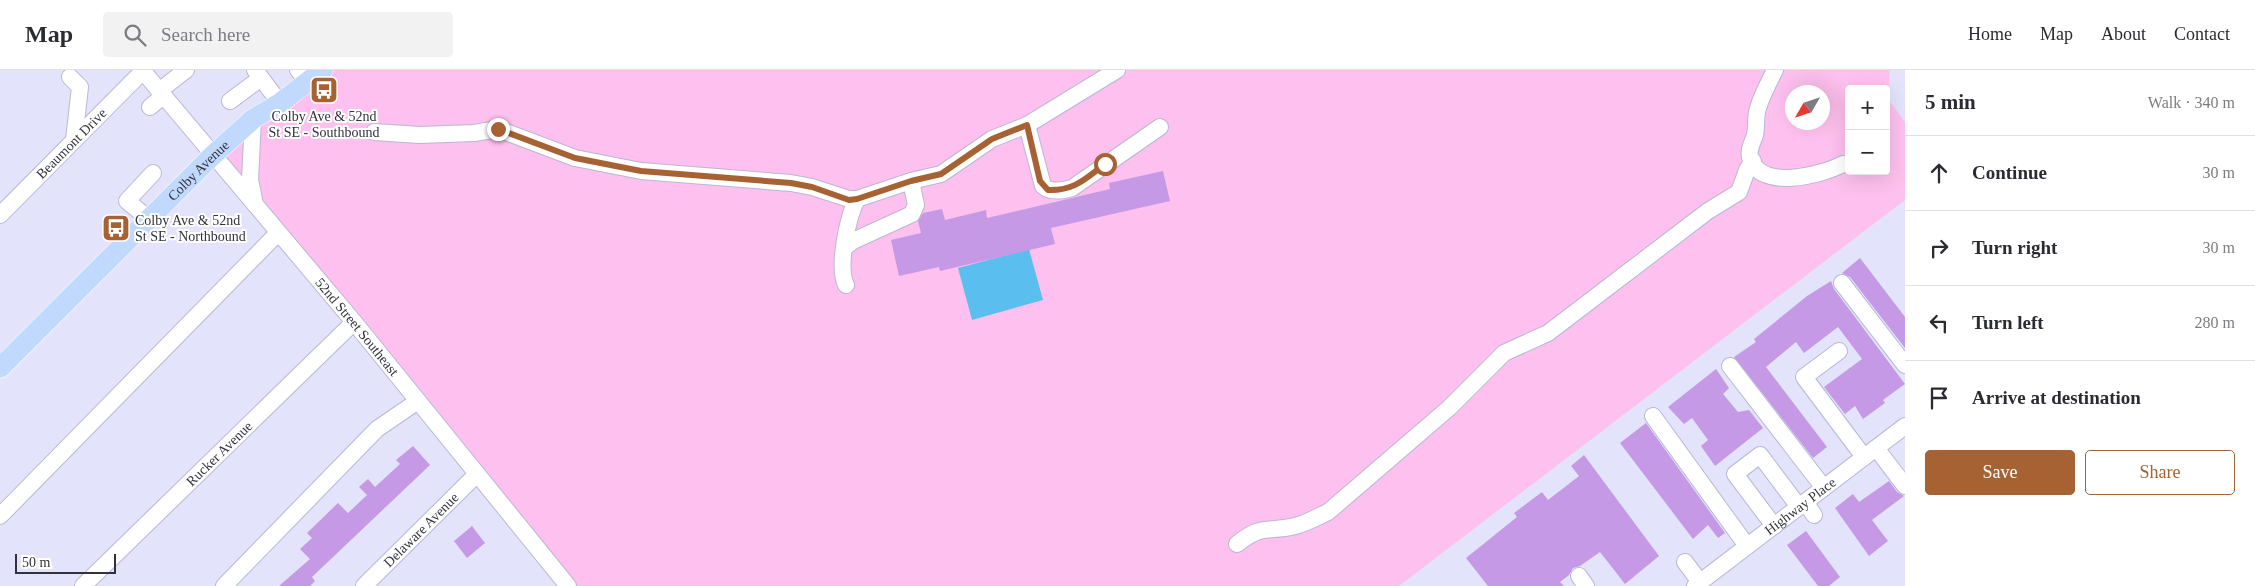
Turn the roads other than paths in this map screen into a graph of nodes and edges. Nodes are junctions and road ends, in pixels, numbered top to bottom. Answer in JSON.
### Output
{"nodes":[{"id":1,"x":143,"y":70,"type":"edge"},
{"id":2,"x":186,"y":70,"type":"edge"},
{"id":3,"x":1116,"y":70,"type":"edge"},
{"id":4,"x":1775,"y":70,"type":"edge"},
{"id":5,"x":258,"y":74,"type":"edge"},
{"id":6,"x":310,"y":74,"type":"edge"},
{"id":7,"x":70,"y":77,"type":"dead end"},
{"id":8,"x":161,"y":94,"type":"junction"},
{"id":9,"x":230,"y":101,"type":"dead end"},
{"id":10,"x":280,"y":103,"type":"junction"},
{"id":11,"x":150,"y":107,"type":"dead end"},
{"id":12,"x":254,"y":119,"type":"junction"},
{"id":13,"x":1027,"y":125,"type":"junction"},
{"id":14,"x":1160,"y":127,"type":"dead end"},
{"id":15,"x":374,"y":132,"type":"dead end"},
{"id":16,"x":74,"y":140,"type":"junction"},
{"id":17,"x":212,"y":156,"type":"junction"},
{"id":18,"x":1753,"y":162,"type":"junction"},
{"id":19,"x":1843,"y":164,"type":"dead end"},
{"id":20,"x":153,"y":173,"type":"dead end"},
{"id":21,"x":911,"y":181,"type":"junction"},
{"id":22,"x":857,"y":199,"type":"junction"},
{"id":23,"x":255,"y":206,"type":"junction"},
{"id":24,"x":0,"y":215,"type":"edge"},
{"id":25,"x":149,"y":219,"type":"junction"},
{"id":26,"x":278,"y":233,"type":"junction"},
{"id":27,"x":845,"y":247,"type":"junction"},
{"id":28,"x":1842,"y":283,"type":"dead end"},
{"id":29,"x":846,"y":284,"type":"dead end"},
{"id":30,"x":354,"y":322,"type":"junction"},
{"id":31,"x":1838,"y":351,"type":"dead end"},
{"id":32,"x":1905,"y":365,"type":"edge"},
{"id":33,"x":1730,"y":366,"type":"dead end"},
{"id":34,"x":0,"y":368,"type":"edge"},
{"id":35,"x":418,"y":401,"type":"junction"},
{"id":36,"x":1653,"y":416,"type":"dead end"},
{"id":37,"x":1905,"y":426,"type":"edge"},
{"id":38,"x":1870,"y":452,"type":"junction"},
{"id":39,"x":477,"y":474,"type":"junction"},
{"id":40,"x":1905,"y":486,"type":"edge"},
{"id":41,"x":1824,"y":488,"type":"junction"},
{"id":42,"x":1806,"y":508,"type":"junction"},
{"id":43,"x":0,"y":516,"type":"edge"},
{"id":44,"x":1774,"y":526,"type":"junction"},
{"id":45,"x":1237,"y":544,"type":"dead end"},
{"id":46,"x":1747,"y":546,"type":"junction"},
{"id":47,"x":1684,"y":562,"type":"dead end"},
{"id":48,"x":1697,"y":584,"type":"edge"},
{"id":49,"x":83,"y":586,"type":"edge"},
{"id":50,"x":224,"y":586,"type":"edge"},
{"id":51,"x":364,"y":586,"type":"edge"},
{"id":52,"x":568,"y":586,"type":"edge"}],
"edges":[{"from":1,"to":8,"type":"street","name":"52nd Street Southeast"},
{"from":1,"to":16,"type":"street","name":"Beaumont Drive"},
{"from":2,"to":8,"type":"street"},
{"from":3,"to":13,"type":"street"},
{"from":4,"to":18,"type":"street"},
{"from":5,"to":9,"type":"street"},
{"from":5,"to":10,"type":"street"},
{"from":6,"to":10,"type":"main road","name":"Colby Avenue"},
{"from":7,"to":16,"type":"street"},
{"from":8,"to":11,"type":"street"},
{"from":8,"to":17,"type":"street","name":"52nd Street Southeast"},
{"from":10,"to":12,"type":"main road","name":"Colby Avenue"},
{"from":12,"to":17,"type":"main road","name":"Colby Avenue"},
{"from":12,"to":23,"type":"street"},
{"from":13,"to":14,"type":"street"},
{"from":13,"to":21,"type":"street"},
{"from":15,"to":22,"type":"street"},
{"from":16,"to":24,"type":"street","name":"Beaumont Drive"},
{"from":17,"to":23,"type":"street","name":"52nd Street Southeast"},
{"from":17,"to":25,"type":"main road","name":"Colby Avenue"},
{"from":18,"to":19,"type":"street"},
{"from":18,"to":45,"type":"street"},
{"from":20,"to":25,"type":"street"},
{"from":21,"to":22,"type":"street"},
{"from":21,"to":27,"type":"street"},
{"from":22,"to":27,"type":"street"},
{"from":23,"to":26,"type":"street","name":"52nd Street Southeast"},
{"from":25,"to":34,"type":"main road","name":"Colby Avenue"},
{"from":26,"to":30,"type":"street","name":"52nd Street Southeast"},
{"from":26,"to":43,"type":"street"},
{"from":27,"to":29,"type":"street"},
{"from":28,"to":32,"type":"street"},
{"from":30,"to":35,"type":"street","name":"52nd Street Southeast"},
{"from":30,"to":49,"type":"street","name":"Rucker Avenue"},
{"from":31,"to":38,"type":"street"},
{"from":33,"to":41,"type":"street"},
{"from":35,"to":39,"type":"street","name":"52nd Street Southeast"},
{"from":35,"to":50,"type":"street"},
{"from":36,"to":46,"type":"street"},
{"from":37,"to":38,"type":"street","name":"Highway Place"},
{"from":38,"to":40,"type":"street"},
{"from":38,"to":41,"type":"street","name":"Highway Place"},
{"from":39,"to":51,"type":"street","name":"Delaware Avenue"},
{"from":39,"to":52,"type":"street","name":"52nd Street Southeast"},
{"from":41,"to":42,"type":"street","name":"Highway Place"},
{"from":42,"to":44,"type":"street","name":"Highway Place"},
{"from":42,"to":44,"type":"street"},
{"from":44,"to":46,"type":"street","name":"Highway Place"},
{"from":46,"to":48,"type":"street","name":"Highway Place"},
{"from":47,"to":48,"type":"street"}]}
